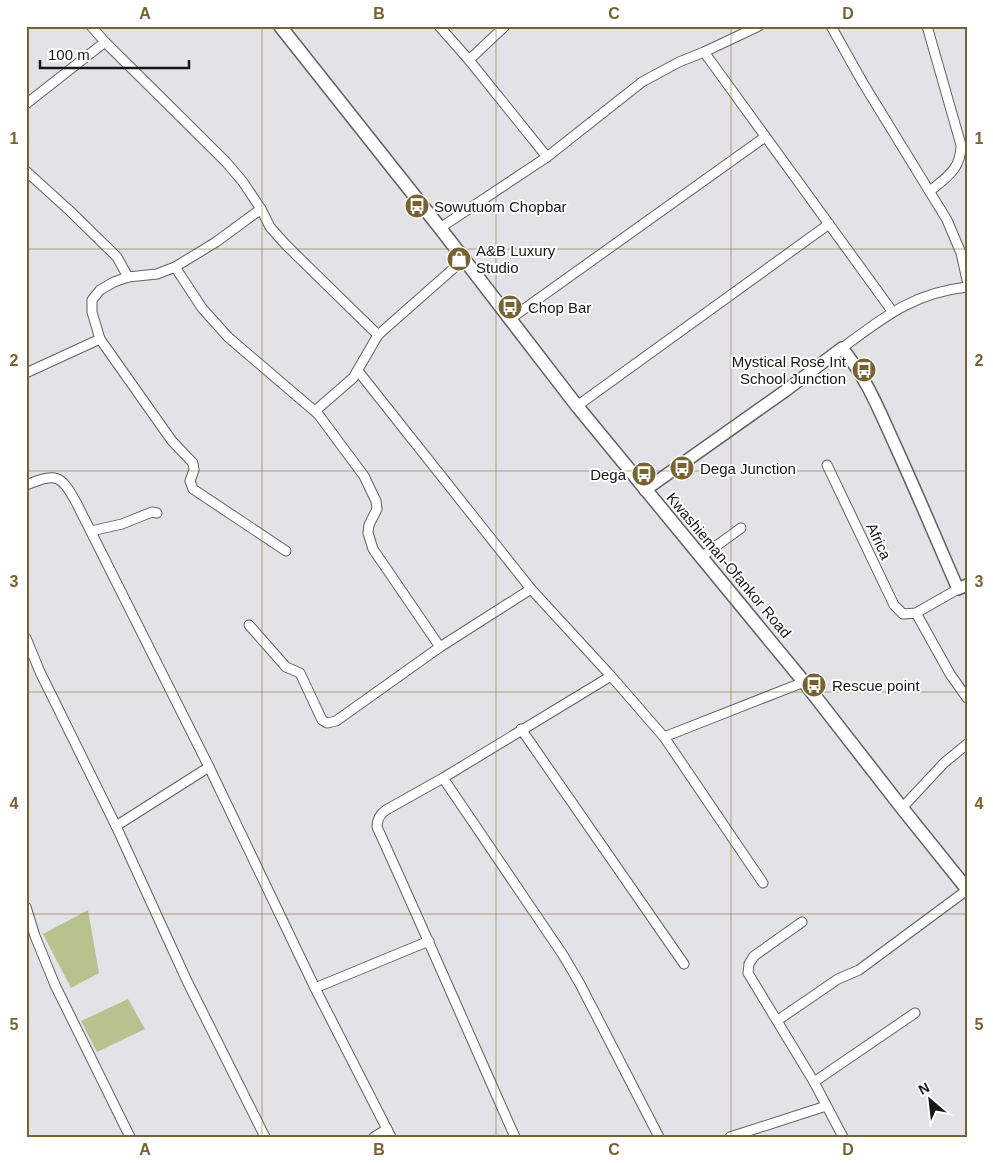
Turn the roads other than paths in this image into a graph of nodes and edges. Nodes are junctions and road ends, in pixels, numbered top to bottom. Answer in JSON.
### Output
{"nodes":[{"id":1,"x":91,"y":26,"type":"edge"},
{"id":2,"x":280,"y":26,"type":"edge"},
{"id":3,"x":439,"y":26,"type":"edge"},
{"id":4,"x":505,"y":26,"type":"edge"},
{"id":5,"x":759,"y":26,"type":"edge"},
{"id":6,"x":831,"y":26,"type":"edge"},
{"id":7,"x":927,"y":26,"type":"edge"},
{"id":8,"x":104,"y":42,"type":"junction"},
{"id":9,"x":704,"y":52,"type":"junction"},
{"id":10,"x":469,"y":60,"type":"junction"},
{"id":11,"x":26,"y":104,"type":"edge"},
{"id":12,"x":765,"y":137,"type":"junction"},
{"id":13,"x":547,"y":157,"type":"junction"},
{"id":14,"x":26,"y":172,"type":"edge"},
{"id":15,"x":930,"y":191,"type":"junction"},
{"id":16,"x":261,"y":209,"type":"junction"},
{"id":17,"x":829,"y":224,"type":"junction"},
{"id":18,"x":440,"y":228,"type":"junction"},
{"id":19,"x":463,"y":260,"type":"junction"},
{"id":20,"x":176,"y":267,"type":"junction"},
{"id":21,"x":128,"y":277,"type":"junction"},
{"id":22,"x":967,"y":280,"type":"edge"},
{"id":23,"x":967,"y":287,"type":"edge"},
{"id":24,"x":892,"y":311,"type":"junction"},
{"id":25,"x":510,"y":319,"type":"junction"},
{"id":26,"x":378,"y":335,"type":"junction"},
{"id":27,"x":100,"y":339,"type":"junction"},
{"id":28,"x":842,"y":348,"type":"junction"},
{"id":29,"x":358,"y":371,"type":"junction"},
{"id":30,"x":26,"y":373,"type":"edge"},
{"id":31,"x":577,"y":406,"type":"junction"},
{"id":32,"x":315,"y":411,"type":"junction"},
{"id":33,"x":828,"y":465,"type":"dead end"},
{"id":34,"x":26,"y":486,"type":"edge"},
{"id":35,"x":645,"y":490,"type":"junction"},
{"id":36,"x":157,"y":513,"type":"dead end"},
{"id":37,"x":741,"y":528,"type":"dead end"},
{"id":38,"x":91,"y":531,"type":"junction"},
{"id":39,"x":286,"y":551,"type":"dead end"},
{"id":40,"x":701,"y":557,"type":"junction"},
{"id":41,"x":962,"y":587,"type":"edge"},
{"id":42,"x":531,"y":589,"type":"junction"},
{"id":43,"x":916,"y":613,"type":"junction"},
{"id":44,"x":249,"y":624,"type":"dead end"},
{"id":45,"x":26,"y":638,"type":"edge"},
{"id":46,"x":440,"y":647,"type":"junction"},
{"id":47,"x":611,"y":676,"type":"junction"},
{"id":48,"x":804,"y":682,"type":"junction"},
{"id":49,"x":967,"y":698,"type":"edge"},
{"id":50,"x":521,"y":729,"type":"junction"},
{"id":51,"x":664,"y":737,"type":"junction"},
{"id":52,"x":967,"y":744,"type":"edge"},
{"id":53,"x":209,"y":767,"type":"junction"},
{"id":54,"x":443,"y":778,"type":"junction"},
{"id":55,"x":902,"y":808,"type":"junction"},
{"id":56,"x":116,"y":826,"type":"junction"},
{"id":57,"x":763,"y":883,"type":"dead end"},
{"id":58,"x":967,"y":889,"type":"edge"},
{"id":59,"x":26,"y":907,"type":"edge"},
{"id":60,"x":802,"y":922,"type":"dead end"},
{"id":61,"x":429,"y":941,"type":"junction"},
{"id":62,"x":684,"y":964,"type":"dead end"},
{"id":63,"x":315,"y":988,"type":"junction"},
{"id":64,"x":915,"y":1013,"type":"dead end"},
{"id":65,"x":778,"y":1020,"type":"junction"},
{"id":66,"x":814,"y":1082,"type":"junction"},
{"id":67,"x":826,"y":1106,"type":"junction"},
{"id":68,"x":389,"y":1133,"type":"edge"},
{"id":69,"x":130,"y":1137,"type":"edge"},
{"id":70,"x":265,"y":1137,"type":"edge"},
{"id":71,"x":374,"y":1137,"type":"edge"},
{"id":72,"x":515,"y":1137,"type":"edge"},
{"id":73,"x":659,"y":1137,"type":"edge"},
{"id":74,"x":730,"y":1137,"type":"edge"},
{"id":75,"x":843,"y":1137,"type":"edge"}],
"edges":[{"from":1,"to":8,"type":"street"},
{"from":2,"to":18,"type":"main road","name":"Kwashieman-Ofankor Road"},
{"from":3,"to":10,"type":"street"},
{"from":4,"to":10,"type":"street"},
{"from":5,"to":9,"type":"street"},
{"from":6,"to":15,"type":"street"},
{"from":7,"to":15,"type":"street"},
{"from":8,"to":11,"type":"street"},
{"from":8,"to":16,"type":"street"},
{"from":9,"to":12,"type":"street"},
{"from":9,"to":13,"type":"street"},
{"from":10,"to":13,"type":"street"},
{"from":12,"to":17,"type":"street"},
{"from":12,"to":25,"type":"street"},
{"from":13,"to":18,"type":"street"},
{"from":14,"to":21,"type":"street"},
{"from":15,"to":22,"type":"street"},
{"from":16,"to":20,"type":"street"},
{"from":16,"to":26,"type":"street"},
{"from":17,"to":24,"type":"street"},
{"from":17,"to":31,"type":"street"},
{"from":18,"to":19,"type":"main road","name":"Kwashieman-Ofankor Road"},
{"from":19,"to":25,"type":"main road","name":"Kwashieman-Ofankor Road"},
{"from":19,"to":26,"type":"street"},
{"from":20,"to":21,"type":"street"},
{"from":20,"to":32,"type":"street"},
{"from":21,"to":27,"type":"street"},
{"from":23,"to":24,"type":"street"},
{"from":24,"to":28,"type":"street"},
{"from":25,"to":31,"type":"main road","name":"Kwashieman-Ofankor Road"},
{"from":26,"to":29,"type":"street"},
{"from":27,"to":30,"type":"street"},
{"from":27,"to":39,"type":"street"},
{"from":28,"to":35,"type":"street"},
{"from":28,"to":41,"type":"street"},
{"from":29,"to":32,"type":"street"},
{"from":29,"to":42,"type":"street"},
{"from":31,"to":35,"type":"main road","name":"Kwashieman-Ofankor Road"},
{"from":32,"to":46,"type":"street"},
{"from":33,"to":43,"type":"street","name":"Africa"},
{"from":34,"to":38,"type":"street"},
{"from":35,"to":40,"type":"main road","name":"Kwashieman-Ofankor Road"},
{"from":36,"to":38,"type":"street"},
{"from":37,"to":40,"type":"street"},
{"from":38,"to":53,"type":"street"},
{"from":40,"to":48,"type":"main road","name":"Kwashieman-Ofankor Road"},
{"from":41,"to":43,"type":"street"},
{"from":42,"to":46,"type":"street"},
{"from":42,"to":47,"type":"street"},
{"from":43,"to":49,"type":"street"},
{"from":44,"to":46,"type":"street"},
{"from":45,"to":56,"type":"street"},
{"from":47,"to":50,"type":"street"},
{"from":47,"to":51,"type":"street"},
{"from":48,"to":51,"type":"street"},
{"from":48,"to":55,"type":"main road","name":"Kwashieman-Ofankor Road"},
{"from":50,"to":54,"type":"street"},
{"from":50,"to":62,"type":"street"},
{"from":51,"to":57,"type":"street"},
{"from":52,"to":55,"type":"street"},
{"from":53,"to":56,"type":"street"},
{"from":53,"to":63,"type":"street"},
{"from":54,"to":61,"type":"street"},
{"from":54,"to":73,"type":"street"},
{"from":55,"to":58,"type":"main road","name":"Kwashieman-Ofankor Road"},
{"from":56,"to":70,"type":"street"},
{"from":58,"to":65,"type":"street"},
{"from":59,"to":69,"type":"street"},
{"from":60,"to":65,"type":"street"},
{"from":61,"to":63,"type":"street"},
{"from":61,"to":72,"type":"street"},
{"from":63,"to":68,"type":"street"},
{"from":64,"to":66,"type":"street"},
{"from":65,"to":66,"type":"street"},
{"from":66,"to":67,"type":"street"},
{"from":67,"to":74,"type":"street"},
{"from":67,"to":75,"type":"street"},
{"from":68,"to":71,"type":"street"}]}
